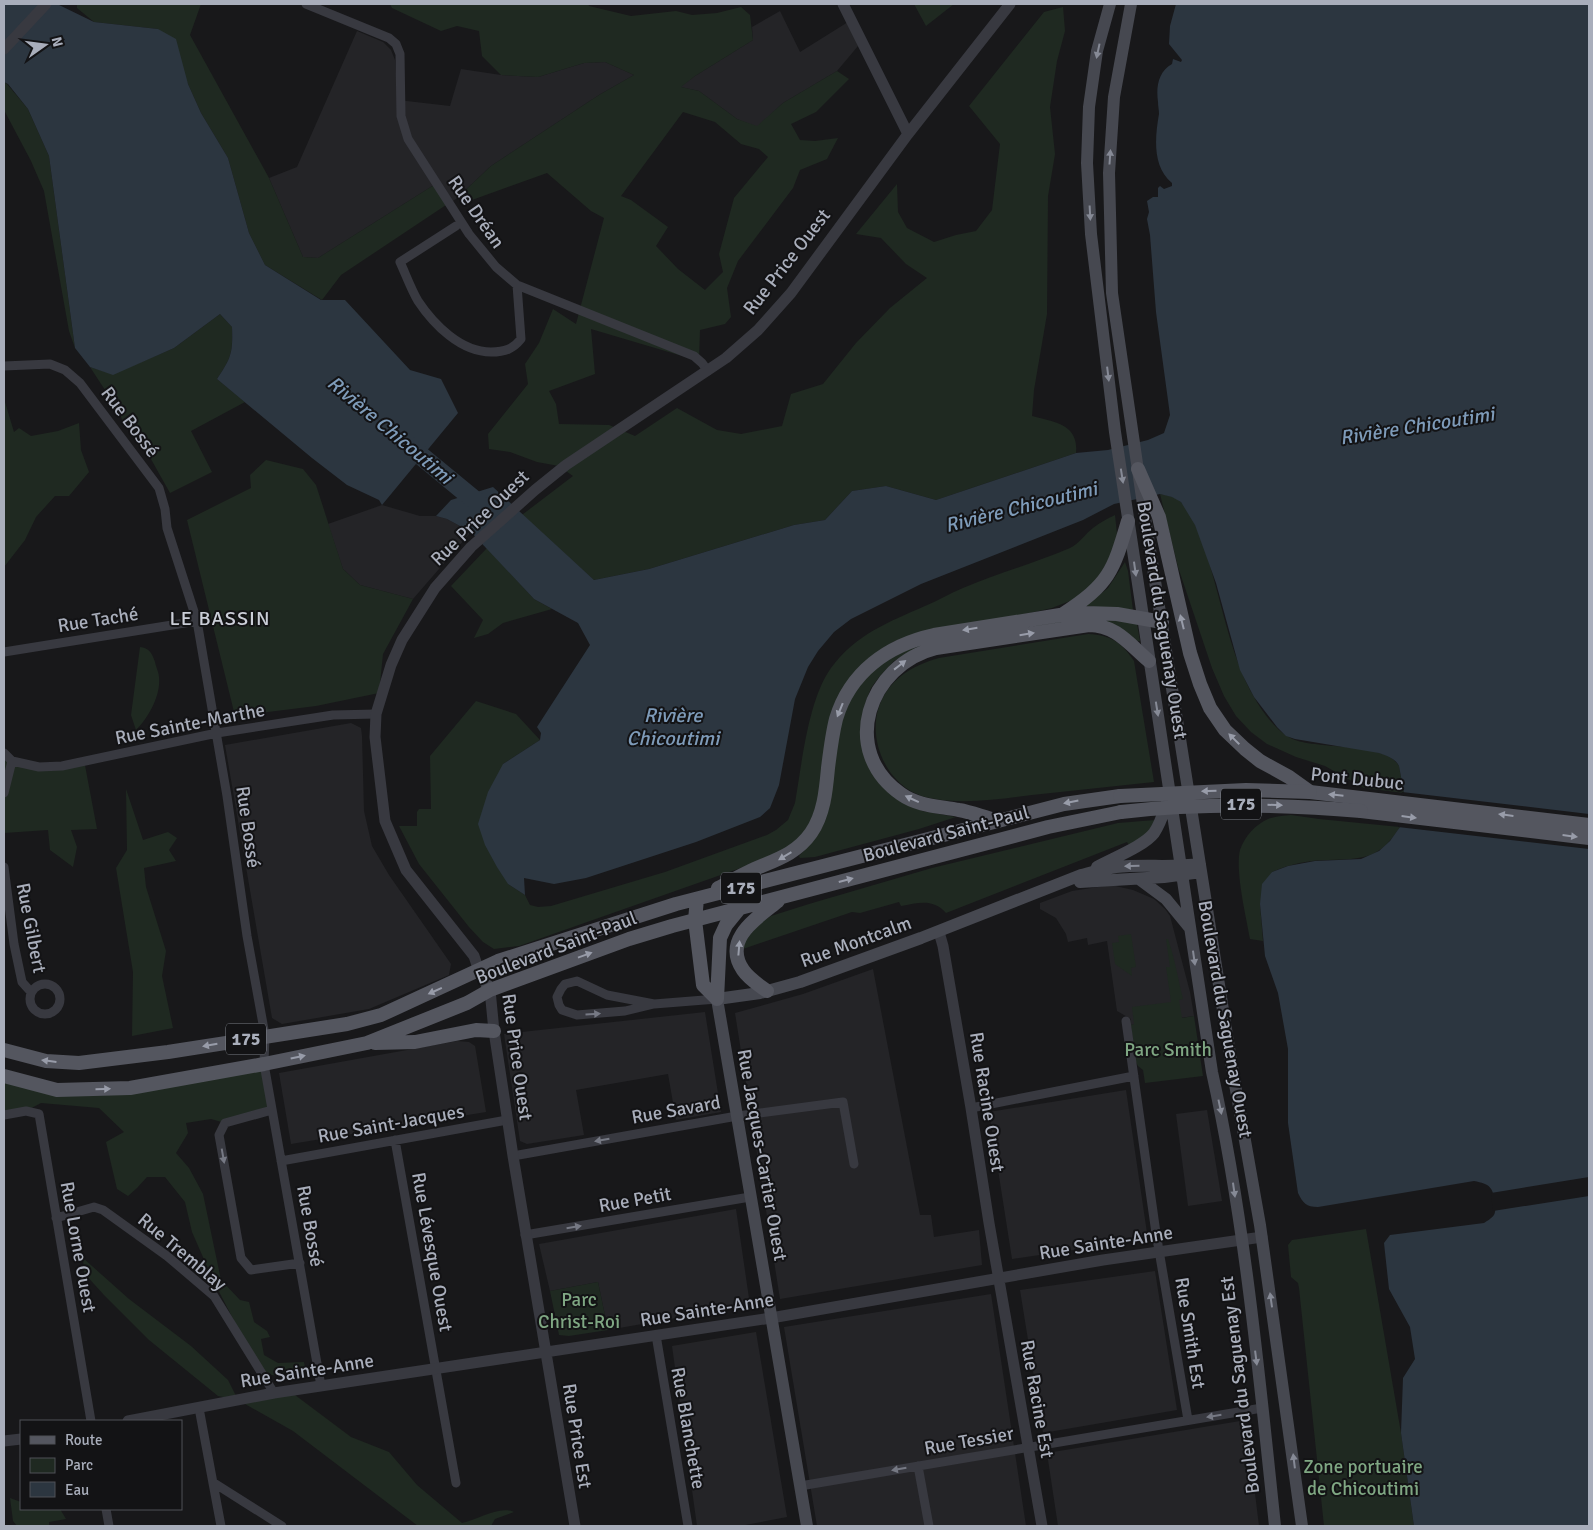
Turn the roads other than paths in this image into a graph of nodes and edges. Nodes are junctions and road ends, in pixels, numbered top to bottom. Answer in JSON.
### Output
{"nodes":[{"id":1,"x":46,"y":4,"type":"edge"},
{"id":2,"x":306,"y":4,"type":"edge"},
{"id":3,"x":843,"y":4,"type":"edge"},
{"id":4,"x":1010,"y":4,"type":"edge"},
{"id":5,"x":1110,"y":4,"type":"edge"},
{"id":6,"x":1131,"y":4,"type":"edge"},
{"id":7,"x":4,"y":49,"type":"edge"},
{"id":8,"x":908,"y":134,"type":"junction"},
{"id":9,"x":456,"y":226,"type":"dead end"},
{"id":10,"x":517,"y":285,"type":"junction"},
{"id":11,"x":4,"y":366,"type":"edge"},
{"id":12,"x":708,"y":371,"type":"junction"},
{"id":13,"x":1138,"y":469,"type":"joint"},
{"id":14,"x":1152,"y":518,"type":"junction"},
{"id":15,"x":1128,"y":521,"type":"junction"},
{"id":16,"x":1060,"y":615,"type":"junction"},
{"id":17,"x":1142,"y":618,"type":"junction"},
{"id":18,"x":197,"y":621,"type":"junction"},
{"id":19,"x":1162,"y":622,"type":"junction"},
{"id":20,"x":4,"y":652,"type":"edge"},
{"id":21,"x":1149,"y":661,"type":"junction"},
{"id":22,"x":376,"y":714,"type":"junction"},
{"id":23,"x":217,"y":733,"type":"junction"},
{"id":24,"x":4,"y":753,"type":"edge"},
{"id":25,"x":12,"y":760,"type":"junction"},
{"id":26,"x":1310,"y":792,"type":"junction"},
{"id":27,"x":4,"y":793,"type":"edge"},
{"id":28,"x":1120,"y":796,"type":"joint"},
{"id":29,"x":1170,"y":796,"type":"junction"},
{"id":30,"x":1121,"y":812,"type":"joint"},
{"id":31,"x":996,"y":820,"type":"junction"},
{"id":32,"x":1589,"y":825,"type":"edge"},
{"id":33,"x":1589,"y":838,"type":"edge"},
{"id":34,"x":4,"y":867,"type":"edge"},
{"id":35,"x":1200,"y":868,"type":"junction"},
{"id":36,"x":1181,"y":871,"type":"junction"},
{"id":37,"x":1081,"y":875,"type":"junction"},
{"id":38,"x":1138,"y":878,"type":"junction"},
{"id":39,"x":1062,"y":884,"type":"junction"},
{"id":40,"x":782,"y":897,"type":"junction"},
{"id":41,"x":697,"y":899,"type":"junction"},
{"id":42,"x":739,"y":909,"type":"junction"},
{"id":43,"x":6,"y":914,"type":"edge"},
{"id":44,"x":696,"y":920,"type":"junction"},
{"id":45,"x":1190,"y":928,"type":"junction"},
{"id":46,"x":939,"y":932,"type":"junction"},
{"id":47,"x":479,"y":971,"type":"junction"},
{"id":48,"x":490,"y":990,"type":"junction"},
{"id":49,"x":767,"y":991,"type":"junction"},
{"id":50,"x":31,"y":992,"type":"dead end"},
{"id":51,"x":717,"y":999,"type":"junction"},
{"id":52,"x":654,"y":1004,"type":"junction"},
{"id":53,"x":1126,"y":1021,"type":"dead end"},
{"id":54,"x":494,"y":1032,"type":"junction"},
{"id":55,"x":265,"y":1035,"type":"junction"},
{"id":56,"x":367,"y":1043,"type":"junction"},
{"id":57,"x":4,"y":1050,"type":"edge"},
{"id":58,"x":264,"y":1064,"type":"junction"},
{"id":59,"x":4,"y":1076,"type":"edge"},
{"id":60,"x":1134,"y":1076,"type":"junction"},
{"id":61,"x":971,"y":1108,"type":"junction"},
{"id":62,"x":272,"y":1110,"type":"junction"},
{"id":63,"x":4,"y":1115,"type":"edge"},
{"id":64,"x":736,"y":1116,"type":"junction"},
{"id":65,"x":507,"y":1120,"type":"junction"},
{"id":66,"x":395,"y":1140,"type":"junction"},
{"id":67,"x":513,"y":1156,"type":"junction"},
{"id":68,"x":281,"y":1160,"type":"junction"},
{"id":69,"x":854,"y":1164,"type":"dead end"},
{"id":70,"x":750,"y":1197,"type":"junction"},
{"id":71,"x":56,"y":1218,"type":"junction"},
{"id":72,"x":526,"y":1235,"type":"junction"},
{"id":73,"x":1262,"y":1237,"type":"junction"},
{"id":74,"x":1241,"y":1240,"type":"junction"},
{"id":75,"x":1160,"y":1252,"type":"junction"},
{"id":76,"x":300,"y":1263,"type":"junction"},
{"id":77,"x":998,"y":1278,"type":"junction"},
{"id":78,"x":771,"y":1318,"type":"junction"},
{"id":79,"x":656,"y":1335,"type":"junction"},
{"id":80,"x":546,"y":1352,"type":"junction"},
{"id":81,"x":436,"y":1369,"type":"junction"},
{"id":82,"x":321,"y":1386,"type":"junction"},
{"id":83,"x":274,"y":1393,"type":"junction"},
{"id":84,"x":200,"y":1408,"type":"junction"},
{"id":85,"x":1262,"y":1408,"type":"junction"},
{"id":86,"x":91,"y":1420,"type":"edge"},
{"id":87,"x":134,"y":1420,"type":"edge"},
{"id":88,"x":1188,"y":1420,"type":"junction"},
{"id":89,"x":20,"y":1439,"type":"edge"},
{"id":90,"x":4,"y":1441,"type":"edge"},
{"id":91,"x":1028,"y":1447,"type":"junction"},
{"id":92,"x":918,"y":1466,"type":"junction"},
{"id":93,"x":214,"y":1483,"type":"junction"},
{"id":94,"x":456,"y":1484,"type":"dead end"},
{"id":95,"x":800,"y":1486,"type":"junction"},
{"id":96,"x":106,"y":1510,"type":"edge"},
{"id":97,"x":109,"y":1526,"type":"edge"},
{"id":98,"x":221,"y":1526,"type":"edge"},
{"id":99,"x":282,"y":1526,"type":"edge"},
{"id":100,"x":575,"y":1526,"type":"edge"},
{"id":101,"x":688,"y":1526,"type":"edge"},
{"id":102,"x":807,"y":1526,"type":"edge"},
{"id":103,"x":929,"y":1526,"type":"edge"},
{"id":104,"x":1042,"y":1526,"type":"edge"},
{"id":105,"x":1275,"y":1526,"type":"edge"},
{"id":106,"x":1302,"y":1526,"type":"edge"}],
"edges":[{"from":1,"to":7,"type":"street"},
{"from":2,"to":10,"type":"street","name":"Rue Dréan"},
{"from":3,"to":8,"type":"street"},
{"from":4,"to":8,"type":"street","name":"Rue Price Ouest"},
{"from":5,"to":15,"type":"main road","name":"Boulevard du Saguenay Ouest","one_way":true},
{"from":13,"to":6,"type":"main road","one_way":true},
{"from":8,"to":12,"type":"street","name":"Rue Price Ouest"},
{"from":9,"to":10,"type":"street"},
{"from":10,"to":12,"type":"street","name":"Rue Dréan"},
{"from":11,"to":18,"type":"street","name":"Rue Bossé"},
{"from":12,"to":22,"type":"street","name":"Rue Price Ouest"},
{"from":13,"to":14,"type":"main road"},
{"from":14,"to":19,"type":"main road","name":"Boulevard du Saguenay Ouest"},
{"from":26,"to":14,"type":"main road","one_way":true},
{"from":15,"to":16,"type":"main road"},
{"from":15,"to":17,"type":"main road","name":"Boulevard du Saguenay Ouest","one_way":true},
{"from":16,"to":17,"type":"main road"},
{"from":16,"to":41,"type":"main road","one_way":true},
{"from":17,"to":19,"type":"main road"},
{"from":17,"to":21,"type":"main road","name":"Boulevard du Saguenay Ouest"},
{"from":18,"to":20,"type":"street","name":"Rue Taché"},
{"from":18,"to":23,"type":"street","name":"Rue Bossé"},
{"from":19,"to":35,"type":"main road","name":"Boulevard du Saguenay Ouest"},
{"from":21,"to":29,"type":"main road","name":"Boulevard du Saguenay Ouest","one_way":true},
{"from":31,"to":21,"type":"main road","one_way":true},
{"from":22,"to":23,"type":"street","name":"Rue Sainte-Marthe"},
{"from":22,"to":47,"type":"street","name":"Rue Price Ouest"},
{"from":23,"to":25,"type":"street","name":"Rue Sainte-Marthe"},
{"from":23,"to":55,"type":"street","name":"Rue Bossé"},
{"from":24,"to":25,"type":"street"},
{"from":25,"to":27,"type":"street"},
{"from":26,"to":28,"type":"main road","name":"Pont Dubuc","number":"175","one_way":true,"bridge":true},
{"from":32,"to":26,"type":"main road","name":"Pont Dubuc","number":"175","one_way":true},
{"from":28,"to":31,"type":"main road","name":"Boulevard Saint-Paul","number":"175","one_way":true},
{"from":29,"to":36,"type":"main road","name":"Boulevard du Saguenay Ouest"},
{"from":29,"to":37,"type":"main road"},
{"from":30,"to":33,"type":"main road","name":"Pont Dubuc","number":"175","one_way":true,"bridge":true},
{"from":40,"to":30,"type":"main road","name":"Boulevard Saint-Paul","number":"175","one_way":true},
{"from":31,"to":41,"type":"main road","name":"Boulevard Saint-Paul","number":"175"},
{"from":34,"to":43,"type":"street","name":"Rue Gilbert"},
{"from":35,"to":36,"type":"main road","name":"Rue Montcalm"},
{"from":35,"to":73,"type":"main road","name":"Boulevard du Saguenay Ouest"},
{"from":36,"to":37,"type":"main road","name":"Rue Montcalm","one_way":true},
{"from":36,"to":38,"type":"main road","name":"Rue Montcalm"},
{"from":36,"to":45,"type":"main road","name":"Boulevard du Saguenay Ouest"},
{"from":37,"to":39,"type":"main road","name":"Rue Montcalm"},
{"from":38,"to":39,"type":"main road","name":"Rue Montcalm"},
{"from":38,"to":45,"type":"main road"},
{"from":39,"to":46,"type":"main road","name":"Rue Montcalm"},
{"from":40,"to":42,"type":"main road","name":"Boulevard Saint-Paul","number":"175"},
{"from":49,"to":40,"type":"main road","one_way":true},
{"from":41,"to":44,"type":"main road"},
{"from":41,"to":47,"type":"main road","name":"Boulevard Saint-Paul","number":"175"},
{"from":42,"to":44,"type":"main road","name":"Boulevard Saint-Paul","number":"175"},
{"from":42,"to":51,"type":"main road"},
{"from":43,"to":50,"type":"street","name":"Rue Gilbert"},
{"from":48,"to":44,"type":"main road","name":"Boulevard Saint-Paul","number":"175","one_way":true},
{"from":44,"to":51,"type":"main road"},
{"from":45,"to":74,"type":"main road","name":"Boulevard du Saguenay Ouest","one_way":true},
{"from":46,"to":49,"type":"main road","name":"Rue Montcalm"},
{"from":46,"to":61,"type":"street","name":"Rue Racine Ouest"},
{"from":47,"to":48,"type":"main road","name":"Rue Price Ouest"},
{"from":47,"to":55,"type":"main road","name":"Boulevard Saint-Paul","number":"175","one_way":true},
{"from":48,"to":54,"type":"street","name":"Rue Price Ouest"},
{"from":48,"to":56,"type":"main road","name":"Boulevard Saint-Paul","number":"175"},
{"from":49,"to":51,"type":"main road","name":"Rue Montcalm"},
{"from":51,"to":52,"type":"street","name":"Rue Montcalm"},
{"from":51,"to":64,"type":"main road","name":"Rue Jacques-Cartier Ouest"},
{"from":52,"to":52,"type":"street","name":"Rue Montcalm","one_way":true},
{"from":53,"to":60,"type":"street","name":"Rue Smith Est"},
{"from":54,"to":56,"type":"main road"},
{"from":54,"to":65,"type":"street","name":"Rue Price Ouest"},
{"from":55,"to":57,"type":"main road","name":"Boulevard Saint-Paul","number":"175","one_way":true},
{"from":55,"to":58,"type":"street","name":"Rue Bossé"},
{"from":58,"to":56,"type":"main road","name":"Boulevard Saint-Paul","number":"175","one_way":true},
{"from":59,"to":58,"type":"main road","name":"Boulevard Saint-Paul","number":"175","one_way":true},
{"from":58,"to":62,"type":"street","name":"Rue Bossé"},
{"from":60,"to":61,"type":"street"},
{"from":60,"to":75,"type":"street","name":"Rue Smith Est"},
{"from":61,"to":77,"type":"street","name":"Rue Racine Ouest"},
{"from":62,"to":68,"type":"street","name":"Rue Bossé"},
{"from":62,"to":76,"type":"street","one_way":true},
{"from":63,"to":71,"type":"street","name":"Rue Lorne Ouest"},
{"from":64,"to":67,"type":"street","name":"Rue Savard","one_way":true},
{"from":64,"to":69,"type":"street","name":"Rue Savard"},
{"from":64,"to":70,"type":"main road","name":"Rue Jacques-Cartier Ouest"},
{"from":65,"to":66,"type":"street","name":"Rue Saint-Jacques"},
{"from":65,"to":67,"type":"street","name":"Rue Price Ouest"},
{"from":66,"to":68,"type":"street","name":"Rue Saint-Jacques"},
{"from":66,"to":81,"type":"street","name":"Rue Lévesque Ouest"},
{"from":67,"to":72,"type":"street","name":"Rue Price Ouest"},
{"from":68,"to":76,"type":"street","name":"Rue Bossé"},
{"from":72,"to":70,"type":"street","name":"Rue Petit","one_way":true},
{"from":70,"to":78,"type":"main road","name":"Rue Jacques-Cartier Ouest"},
{"from":71,"to":83,"type":"street","name":"Rue Tremblay"},
{"from":71,"to":86,"type":"street","name":"Rue Lorne Ouest"},
{"from":72,"to":80,"type":"street","name":"Rue Price Ouest"},
{"from":73,"to":74,"type":"street","name":"Rue Sainte-Anne"},
{"from":106,"to":73,"type":"main road","one_way":true},
{"from":74,"to":75,"type":"street","name":"Rue Sainte-Anne"},
{"from":74,"to":85,"type":"main road","name":"Boulevard du Saguenay Est","one_way":true},
{"from":75,"to":77,"type":"street","name":"Rue Sainte-Anne"},
{"from":75,"to":88,"type":"street","name":"Rue Smith Est"},
{"from":76,"to":82,"type":"street","name":"Rue Bossé"},
{"from":77,"to":78,"type":"street","name":"Rue Sainte-Anne"},
{"from":77,"to":91,"type":"street","name":"Rue Racine Est"},
{"from":78,"to":79,"type":"street","name":"Rue Sainte-Anne"},
{"from":78,"to":95,"type":"main road","name":"Rue Jacques-Cartier Ouest"},
{"from":79,"to":80,"type":"street","name":"Rue Sainte-Anne"},
{"from":79,"to":101,"type":"street","name":"Rue Blanchette"},
{"from":80,"to":81,"type":"street","name":"Rue Sainte-Anne"},
{"from":80,"to":100,"type":"street","name":"Rue Price Est"},
{"from":81,"to":82,"type":"street","name":"Rue Sainte-Anne"},
{"from":81,"to":94,"type":"street","name":"Rue Lévesque Ouest"},
{"from":82,"to":83,"type":"street","name":"Rue Sainte-Anne"},
{"from":83,"to":84,"type":"street","name":"Rue Sainte-Anne"},
{"from":84,"to":87,"type":"street","name":"Rue Sainte-Anne"},
{"from":84,"to":93,"type":"street"},
{"from":85,"to":88,"type":"street","name":"Rue Tessier","one_way":true},
{"from":85,"to":105,"type":"main road","name":"Boulevard du Saguenay Est"},
{"from":88,"to":91,"type":"street","name":"Rue Tessier"},
{"from":89,"to":90,"type":"street"},
{"from":91,"to":92,"type":"street","name":"Rue Tessier"},
{"from":91,"to":104,"type":"street","name":"Rue Racine Est"},
{"from":92,"to":95,"type":"street","name":"Rue Tessier","one_way":true},
{"from":92,"to":103,"type":"street"},
{"from":93,"to":98,"type":"street"},
{"from":93,"to":99,"type":"street"},
{"from":95,"to":102,"type":"main road","name":"Rue Jacques-Cartier Ouest"},
{"from":96,"to":97,"type":"street"}]}
